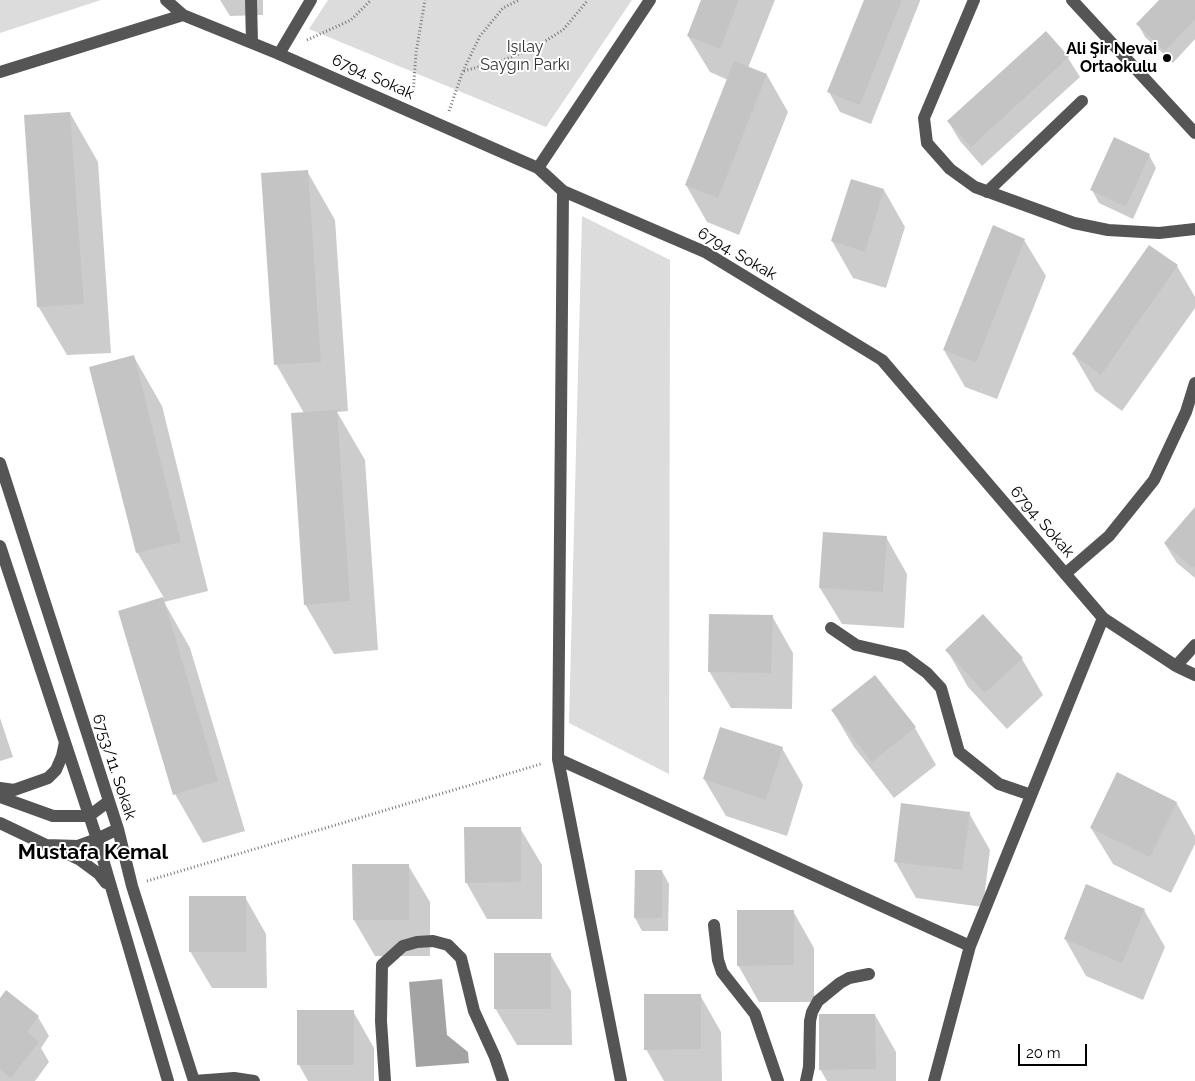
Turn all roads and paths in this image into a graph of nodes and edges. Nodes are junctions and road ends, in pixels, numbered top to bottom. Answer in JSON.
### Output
{"nodes":[{"id":1,"x":166,"y":0,"type":"edge"},
{"id":2,"x":251,"y":0,"type":"edge"},
{"id":3,"x":311,"y":0,"type":"edge"},
{"id":4,"x":371,"y":0,"type":"edge"},
{"id":5,"x":424,"y":0,"type":"edge"},
{"id":6,"x":519,"y":0,"type":"edge"},
{"id":7,"x":588,"y":0,"type":"edge"},
{"id":8,"x":650,"y":0,"type":"edge"},
{"id":9,"x":974,"y":0,"type":"edge"},
{"id":10,"x":1072,"y":0,"type":"edge"},
{"id":11,"x":183,"y":15,"type":"junction"},
{"id":12,"x":306,"y":41,"type":"dead end"},
{"id":13,"x":252,"y":43,"type":"junction"},
{"id":14,"x":279,"y":54,"type":"junction"},
{"id":15,"x":463,"y":71,"type":"junction"},
{"id":16,"x":0,"y":72,"type":"edge"},
{"id":17,"x":1082,"y":101,"type":"dead end"},
{"id":18,"x":412,"y":112,"type":"junction"},
{"id":19,"x":444,"y":126,"type":"junction"},
{"id":20,"x":1195,"y":133,"type":"edge"},
{"id":21,"x":538,"y":168,"type":"junction"},
{"id":22,"x":563,"y":191,"type":"junction"},
{"id":23,"x":987,"y":192,"type":"junction"},
{"id":24,"x":1195,"y":230,"type":"edge"},
{"id":25,"x":1195,"y":383,"type":"edge"},
{"id":26,"x":0,"y":463,"type":"edge"},
{"id":27,"x":0,"y":546,"type":"edge"},
{"id":28,"x":1064,"y":574,"type":"junction"},
{"id":29,"x":1103,"y":618,"type":"junction"},
{"id":30,"x":831,"y":628,"type":"dead end"},
{"id":31,"x":1195,"y":645,"type":"edge"},
{"id":32,"x":1176,"y":666,"type":"junction"},
{"id":33,"x":1195,"y":675,"type":"edge"},
{"id":34,"x":65,"y":742,"type":"junction"},
{"id":35,"x":558,"y":759,"type":"junction"},
{"id":36,"x":0,"y":788,"type":"edge"},
{"id":37,"x":1031,"y":795,"type":"junction"},
{"id":38,"x":0,"y":797,"type":"edge"},
{"id":39,"x":108,"y":801,"type":"junction"},
{"id":40,"x":90,"y":816,"type":"junction"},
{"id":41,"x":0,"y":824,"type":"edge"},
{"id":42,"x":118,"y":830,"type":"junction"},
{"id":43,"x":97,"y":839,"type":"junction"},
{"id":44,"x":46,"y":845,"type":"junction"},
{"id":45,"x":132,"y":886,"type":"junction"},
{"id":46,"x":110,"y":889,"type":"junction"},
{"id":47,"x":714,"y":926,"type":"dead end"},
{"id":48,"x":970,"y":946,"type":"junction"},
{"id":49,"x":870,"y":974,"type":"dead end"},
{"id":50,"x":168,"y":1081,"type":"edge"},
{"id":51,"x":194,"y":1081,"type":"edge"},
{"id":52,"x":254,"y":1081,"type":"edge"},
{"id":53,"x":385,"y":1081,"type":"edge"},
{"id":54,"x":503,"y":1081,"type":"edge"},
{"id":55,"x":620,"y":1081,"type":"edge"},
{"id":56,"x":778,"y":1081,"type":"edge"},
{"id":57,"x":806,"y":1081,"type":"edge"},
{"id":58,"x":934,"y":1081,"type":"edge"}],
"edges":[{"from":1,"to":11,"type":"street","name":"6794. Sokak"},
{"from":2,"to":13,"type":"street"},
{"from":3,"to":14,"type":"street"},
{"from":4,"to":12,"type":"path"},
{"from":5,"to":18,"type":"path"},
{"from":6,"to":15,"type":"path"},
{"from":7,"to":15,"type":"path"},
{"from":8,"to":21,"type":"street"},
{"from":9,"to":23,"type":"street"},
{"from":10,"to":20,"type":"street"},
{"from":11,"to":13,"type":"street","name":"6794. Sokak"},
{"from":11,"to":16,"type":"street"},
{"from":13,"to":14,"type":"street","name":"6794. Sokak"},
{"from":14,"to":18,"type":"street","name":"6794. Sokak"},
{"from":15,"to":19,"type":"path"},
{"from":17,"to":23,"type":"street"},
{"from":18,"to":19,"type":"street","name":"6794. Sokak"},
{"from":19,"to":21,"type":"street","name":"6794. Sokak"},
{"from":21,"to":22,"type":"street","name":"6794. Sokak"},
{"from":22,"to":28,"type":"street","name":"6794. Sokak"},
{"from":22,"to":35,"type":"street"},
{"from":23,"to":24,"type":"street"},
{"from":25,"to":28,"type":"street"},
{"from":26,"to":39,"type":"street","name":"6753/11. Sokak"},
{"from":27,"to":34,"type":"street"},
{"from":28,"to":29,"type":"street","name":"6794. Sokak"},
{"from":29,"to":32,"type":"street","name":"6794. Sokak"},
{"from":29,"to":37,"type":"street"},
{"from":30,"to":37,"type":"street"},
{"from":31,"to":32,"type":"street"},
{"from":32,"to":33,"type":"street","name":"6794. Sokak"},
{"from":34,"to":36,"type":"street"},
{"from":34,"to":40,"type":"street"},
{"from":35,"to":45,"type":"path"},
{"from":35,"to":48,"type":"street"},
{"from":35,"to":55,"type":"street"},
{"from":37,"to":48,"type":"street"},
{"from":38,"to":40,"type":"street"},
{"from":39,"to":40,"type":"street"},
{"from":39,"to":42,"type":"street","name":"6753/11. Sokak"},
{"from":40,"to":43,"type":"street"},
{"from":41,"to":44,"type":"street"},
{"from":42,"to":43,"type":"street"},
{"from":42,"to":45,"type":"street","name":"6753/11. Sokak"},
{"from":43,"to":44,"type":"street"},
{"from":43,"to":46,"type":"street"},
{"from":44,"to":46,"type":"street"},
{"from":45,"to":51,"type":"street","name":"6753/11. Sokak"},
{"from":46,"to":50,"type":"street"},
{"from":47,"to":56,"type":"street"},
{"from":48,"to":58,"type":"street"},
{"from":49,"to":57,"type":"street"},
{"from":51,"to":52,"type":"street"},
{"from":53,"to":54,"type":"street"}]}
